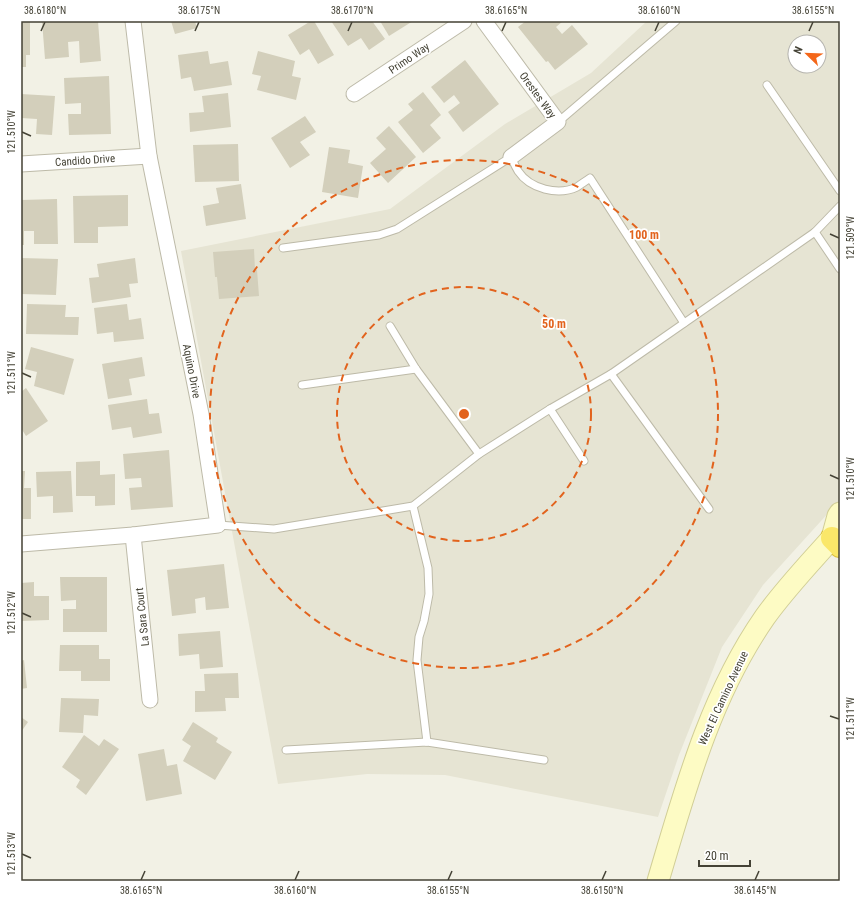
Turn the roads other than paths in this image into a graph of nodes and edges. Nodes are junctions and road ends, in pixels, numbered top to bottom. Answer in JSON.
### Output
{"nodes":[{"id":1,"x":133,"y":21,"type":"edge"},
{"id":2,"x":464,"y":21,"type":"edge"},
{"id":3,"x":484,"y":21,"type":"edge"},
{"id":4,"x":676,"y":21,"type":"edge"},
{"id":5,"x":767,"y":85,"type":"dead end"},
{"id":6,"x":354,"y":94,"type":"dead end"},
{"id":7,"x":558,"y":122,"type":"junction"},
{"id":8,"x":149,"y":156,"type":"junction"},
{"id":9,"x":511,"y":156,"type":"junction"},
{"id":10,"x":21,"y":164,"type":"edge"},
{"id":11,"x":840,"y":191,"type":"edge"},
{"id":12,"x":840,"y":206,"type":"edge"},
{"id":13,"x":815,"y":232,"type":"junction"},
{"id":14,"x":283,"y":248,"type":"dead end"},
{"id":15,"x":840,"y":269,"type":"edge"},
{"id":16,"x":684,"y":322,"type":"junction"},
{"id":17,"x":390,"y":326,"type":"dead end"},
{"id":18,"x":416,"y":369,"type":"junction"},
{"id":19,"x":611,"y":374,"type":"junction"},
{"id":20,"x":302,"y":385,"type":"dead end"},
{"id":21,"x":550,"y":409,"type":"junction"},
{"id":22,"x":479,"y":454,"type":"junction"},
{"id":23,"x":584,"y":461,"type":"dead end"},
{"id":24,"x":413,"y":506,"type":"junction"},
{"id":25,"x":709,"y":509,"type":"dead end"},
{"id":26,"x":840,"y":513,"type":"edge"},
{"id":27,"x":218,"y":525,"type":"junction"},
{"id":28,"x":133,"y":535,"type":"junction"},
{"id":29,"x":837,"y":539,"type":"edge"},
{"id":30,"x":21,"y":544,"type":"edge"},
{"id":31,"x":150,"y":700,"type":"dead end"},
{"id":32,"x":427,"y":742,"type":"junction"},
{"id":33,"x":286,"y":750,"type":"dead end"},
{"id":34,"x":544,"y":760,"type":"dead end"},
{"id":35,"x":659,"y":877,"type":"edge"}],
"edges":[{"from":1,"to":8,"type":"street","name":"Aquino Drive"},
{"from":2,"to":6,"type":"street","name":"Primo Way"},
{"from":3,"to":7,"type":"street","name":"Orestes Way"},
{"from":4,"to":7,"type":"lane"},
{"from":5,"to":11,"type":"lane"},
{"from":7,"to":9,"type":"street","name":"Orestes Way"},
{"from":8,"to":10,"type":"street","name":"Candido Drive"},
{"from":8,"to":27,"type":"street","name":"Aquino Drive"},
{"from":9,"to":14,"type":"lane"},
{"from":9,"to":16,"type":"lane"},
{"from":12,"to":13,"type":"lane"},
{"from":13,"to":15,"type":"lane"},
{"from":13,"to":16,"type":"lane"},
{"from":16,"to":19,"type":"lane"},
{"from":17,"to":18,"type":"lane"},
{"from":18,"to":20,"type":"lane"},
{"from":18,"to":22,"type":"lane"},
{"from":19,"to":21,"type":"lane"},
{"from":19,"to":25,"type":"lane"},
{"from":21,"to":22,"type":"lane"},
{"from":21,"to":23,"type":"lane"},
{"from":22,"to":24,"type":"lane"},
{"from":24,"to":27,"type":"lane"},
{"from":24,"to":32,"type":"lane"},
{"from":26,"to":29,"type":"main road","name":"West El Camino Avenue"},
{"from":27,"to":28,"type":"street"},
{"from":28,"to":30,"type":"street"},
{"from":28,"to":31,"type":"street","name":"La Sara Court"},
{"from":29,"to":35,"type":"main road","name":"West El Camino Avenue"},
{"from":32,"to":33,"type":"lane"},
{"from":32,"to":34,"type":"lane"}]}
